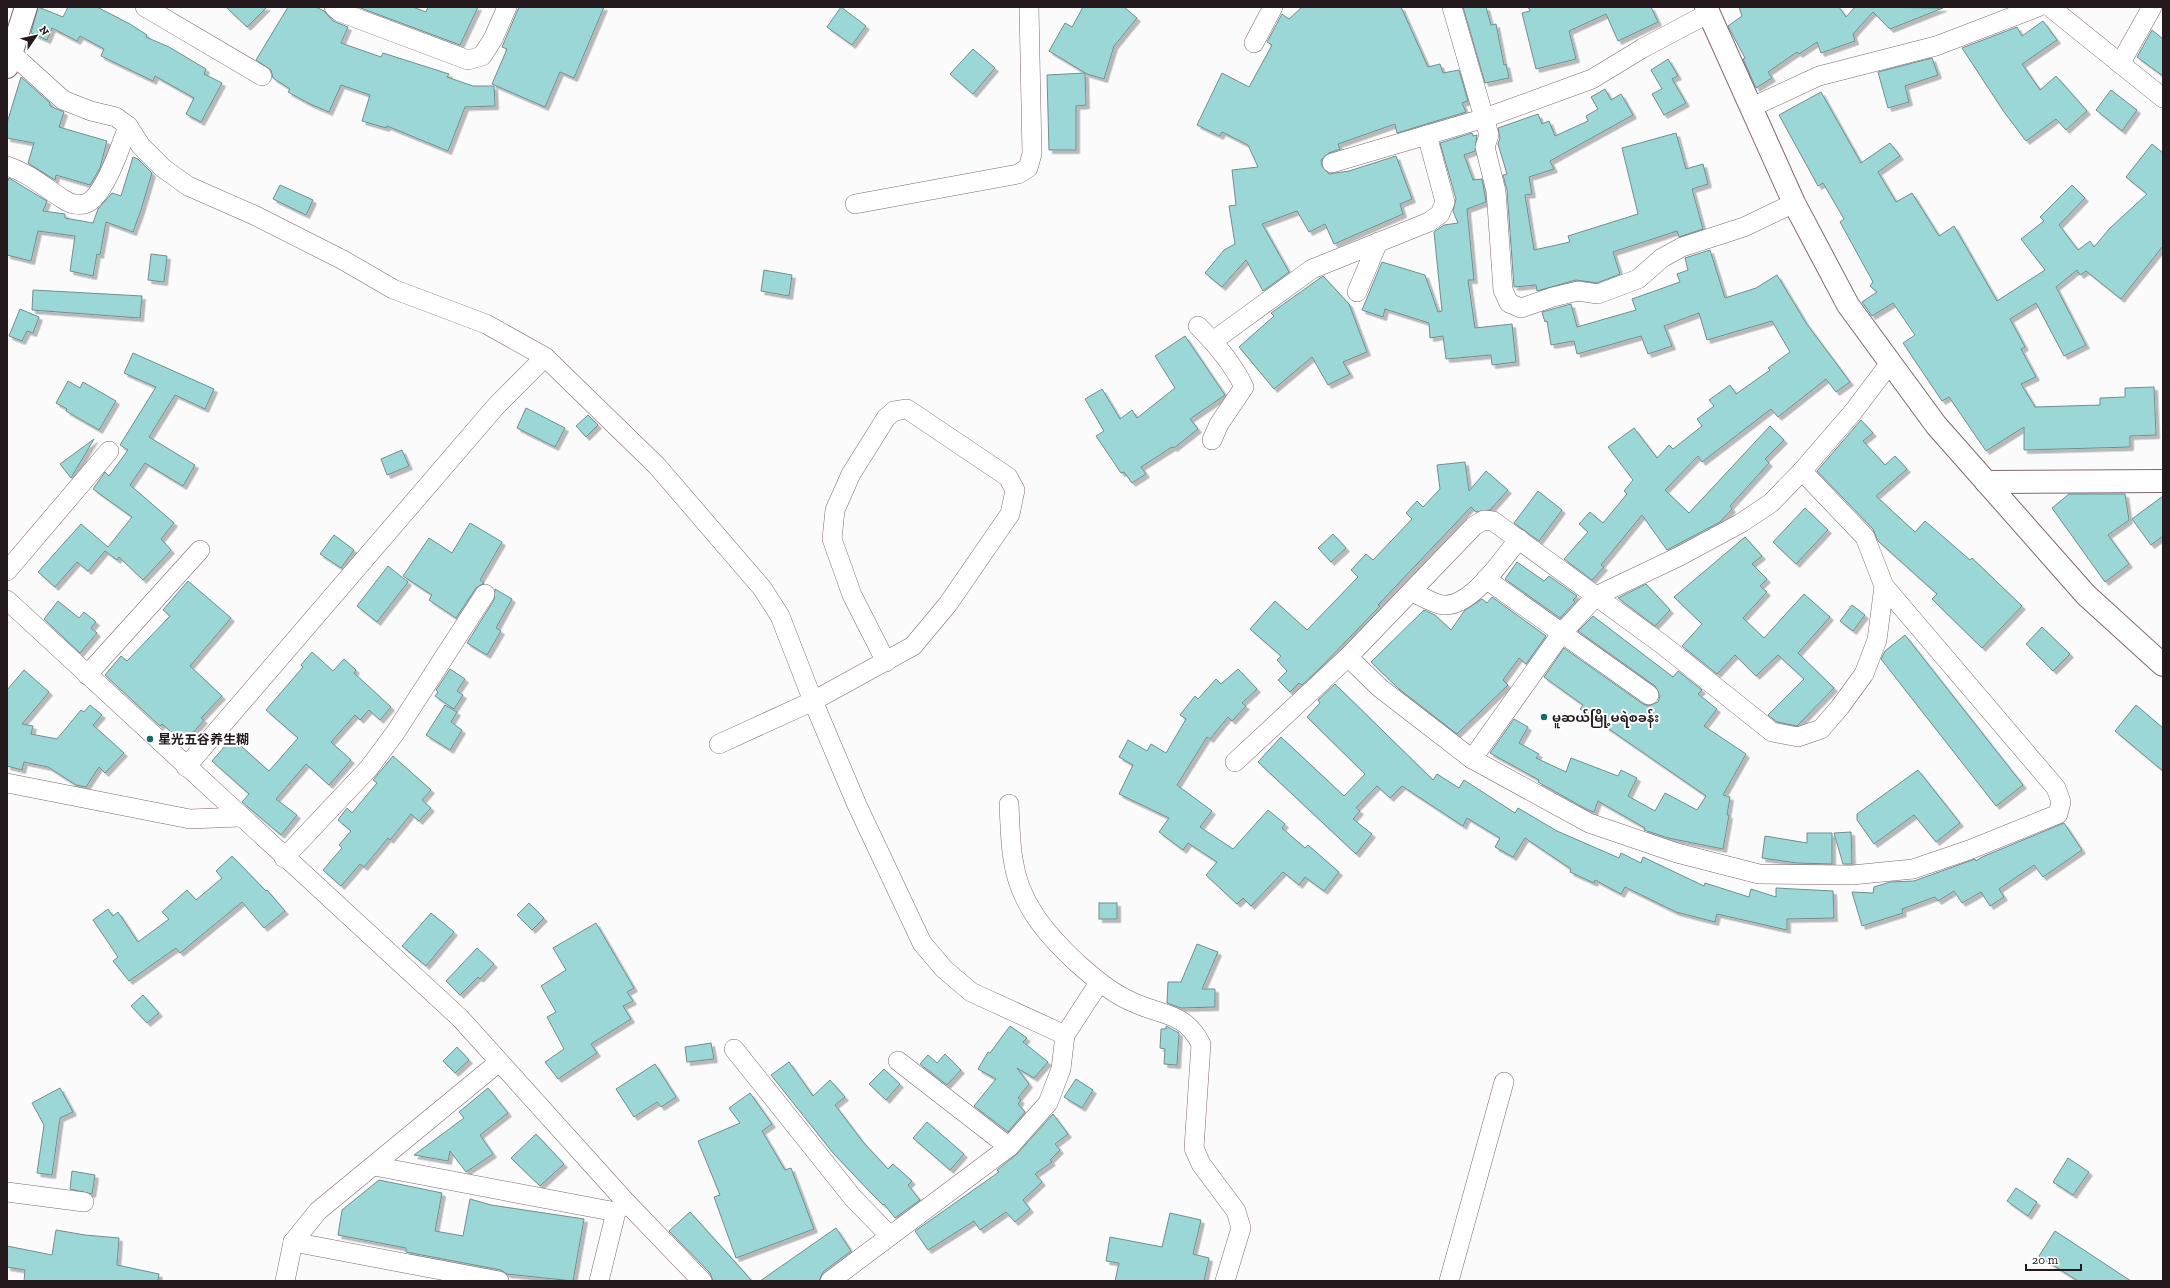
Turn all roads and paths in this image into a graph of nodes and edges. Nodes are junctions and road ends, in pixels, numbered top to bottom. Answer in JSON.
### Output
{"nodes":[{"id":1,"x":26,"y":7,"type":"edge"},
{"id":2,"x":145,"y":7,"type":"edge"},
{"id":3,"x":334,"y":7,"type":"edge"},
{"id":4,"x":507,"y":7,"type":"edge"},
{"id":5,"x":1029,"y":7,"type":"edge"},
{"id":6,"x":1273,"y":7,"type":"edge"},
{"id":7,"x":1452,"y":7,"type":"edge"},
{"id":8,"x":2038,"y":7,"type":"edge"},
{"id":9,"x":2050,"y":7,"type":"edge"},
{"id":10,"x":2152,"y":7,"type":"edge"},
{"id":11,"x":1707,"y":10,"type":"edge"},
{"id":12,"x":1254,"y":43,"type":"dead end"},
{"id":13,"x":9,"y":60,"type":"edge"},
{"id":14,"x":2120,"y":64,"type":"junction"},
{"id":15,"x":262,"y":76,"type":"dead end"},
{"id":16,"x":2163,"y":98,"type":"edge"},
{"id":17,"x":1752,"y":107,"type":"junction"},
{"id":18,"x":1485,"y":118,"type":"junction"},
{"id":19,"x":128,"y":126,"type":"junction"},
{"id":20,"x":1427,"y":135,"type":"junction"},
{"id":21,"x":1332,"y":163,"type":"dead end"},
{"id":22,"x":7,"y":166,"type":"edge"},
{"id":23,"x":1794,"y":202,"type":"junction"},
{"id":24,"x":855,"y":204,"type":"dead end"},
{"id":25,"x":1378,"y":242,"type":"junction"},
{"id":26,"x":1357,"y":292,"type":"dead end"},
{"id":27,"x":1198,"y":326,"type":"dead end"},
{"id":28,"x":1213,"y":341,"type":"junction"},
{"id":29,"x":545,"y":357,"type":"junction"},
{"id":30,"x":1890,"y":362,"type":"junction"},
{"id":31,"x":1212,"y":440,"type":"dead end"},
{"id":32,"x":109,"y":451,"type":"dead end"},
{"id":33,"x":1802,"y":471,"type":"junction"},
{"id":34,"x":2163,"y":481,"type":"edge"},
{"id":35,"x":1986,"y":482,"type":"junction"},
{"id":36,"x":1519,"y":539,"type":"junction"},
{"id":37,"x":200,"y":550,"type":"dead end"},
{"id":38,"x":7,"y":571,"type":"edge"},
{"id":39,"x":1486,"y":579,"type":"junction"},
{"id":40,"x":1884,"y":586,"type":"junction"},
{"id":41,"x":1412,"y":592,"type":"junction"},
{"id":42,"x":485,"y":594,"type":"dead end"},
{"id":43,"x":1596,"y":596,"type":"junction"},
{"id":44,"x":7,"y":600,"type":"edge"},
{"id":45,"x":1561,"y":634,"type":"junction"},
{"id":46,"x":1348,"y":657,"type":"junction"},
{"id":47,"x":886,"y":662,"type":"junction"},
{"id":48,"x":2163,"y":665,"type":"edge"},
{"id":49,"x":87,"y":675,"type":"junction"},
{"id":50,"x":1649,"y":695,"type":"dead end"},
{"id":51,"x":813,"y":701,"type":"junction"},
{"id":52,"x":719,"y":744,"type":"dead end"},
{"id":53,"x":1472,"y":759,"type":"junction"},
{"id":54,"x":1235,"y":762,"type":"dead end"},
{"id":55,"x":186,"y":767,"type":"junction"},
{"id":56,"x":7,"y":783,"type":"edge"},
{"id":57,"x":1009,"y":804,"type":"dead end"},
{"id":58,"x":240,"y":817,"type":"junction"},
{"id":59,"x":284,"y":858,"type":"junction"},
{"id":60,"x":1099,"y":983,"type":"junction"},
{"id":61,"x":1065,"y":1035,"type":"junction"},
{"id":62,"x":734,"y":1049,"type":"dead end"},
{"id":63,"x":898,"y":1061,"type":"dead end"},
{"id":64,"x":499,"y":1062,"type":"junction"},
{"id":65,"x":1504,"y":1082,"type":"dead end"},
{"id":66,"x":1009,"y":1146,"type":"junction"},
{"id":67,"x":374,"y":1166,"type":"junction"},
{"id":68,"x":7,"y":1192,"type":"edge"},
{"id":69,"x":84,"y":1202,"type":"dead end"},
{"id":70,"x":621,"y":1207,"type":"junction"},
{"id":71,"x":890,"y":1236,"type":"junction"},
{"id":72,"x":293,"y":1242,"type":"junction"},
{"id":73,"x":285,"y":1281,"type":"edge"},
{"id":74,"x":499,"y":1281,"type":"edge"},
{"id":75,"x":598,"y":1281,"type":"edge"},
{"id":76,"x":702,"y":1281,"type":"edge"},
{"id":77,"x":830,"y":1281,"type":"edge"},
{"id":78,"x":1225,"y":1281,"type":"edge"},
{"id":79,"x":1449,"y":1281,"type":"edge"}],
"edges":[{"from":1,"to":13,"type":"main road"},
{"from":2,"to":15,"type":"street"},
{"from":3,"to":4,"type":"street"},
{"from":5,"to":24,"type":"street"},
{"from":6,"to":12,"type":"street"},
{"from":7,"to":18,"type":"street"},
{"from":8,"to":17,"type":"street"},
{"from":9,"to":14,"type":"street"},
{"from":10,"to":14,"type":"street"},
{"from":11,"to":17,"type":"main road"},
{"from":11,"to":18,"type":"street"},
{"from":13,"to":19,"type":"street"},
{"from":14,"to":16,"type":"street"},
{"from":17,"to":23,"type":"main road"},
{"from":18,"to":20,"type":"street"},
{"from":18,"to":23,"type":"street"},
{"from":19,"to":22,"type":"street"},
{"from":19,"to":29,"type":"street"},
{"from":20,"to":21,"type":"street"},
{"from":20,"to":25,"type":"street"},
{"from":23,"to":30,"type":"main road"},
{"from":25,"to":26,"type":"street"},
{"from":25,"to":28,"type":"street"},
{"from":27,"to":28,"type":"street"},
{"from":28,"to":31,"type":"street"},
{"from":29,"to":51,"type":"street"},
{"from":29,"to":55,"type":"street"},
{"from":30,"to":33,"type":"street"},
{"from":30,"to":35,"type":"main road"},
{"from":32,"to":38,"type":"street"},
{"from":33,"to":40,"type":"street"},
{"from":33,"to":43,"type":"street"},
{"from":34,"to":35,"type":"main road"},
{"from":35,"to":48,"type":"main road"},
{"from":36,"to":39,"type":"street"},
{"from":36,"to":41,"type":"street"},
{"from":36,"to":43,"type":"street"},
{"from":37,"to":49,"type":"street"},
{"from":39,"to":41,"type":"street"},
{"from":39,"to":45,"type":"street"},
{"from":40,"to":43,"type":"street"},
{"from":40,"to":53,"type":"street"},
{"from":41,"to":46,"type":"street"},
{"from":42,"to":59,"type":"street"},
{"from":43,"to":45,"type":"street"},
{"from":44,"to":49,"type":"street"},
{"from":45,"to":50,"type":"street"},
{"from":45,"to":53,"type":"street"},
{"from":46,"to":53,"type":"street"},
{"from":46,"to":54,"type":"street"},
{"from":47,"to":47,"type":"street"},
{"from":47,"to":51,"type":"street"},
{"from":49,"to":55,"type":"street"},
{"from":51,"to":52,"type":"street"},
{"from":51,"to":61,"type":"street"},
{"from":55,"to":58,"type":"street"},
{"from":56,"to":58,"type":"street"},
{"from":57,"to":60,"type":"street"},
{"from":58,"to":59,"type":"street"},
{"from":59,"to":64,"type":"street"},
{"from":60,"to":61,"type":"street"},
{"from":60,"to":78,"type":"street"},
{"from":61,"to":66,"type":"street"},
{"from":62,"to":71,"type":"street"},
{"from":63,"to":66,"type":"street"},
{"from":64,"to":67,"type":"street"},
{"from":64,"to":70,"type":"street"},
{"from":65,"to":79,"type":"street"},
{"from":66,"to":71,"type":"street"},
{"from":67,"to":70,"type":"street"},
{"from":67,"to":72,"type":"street"},
{"from":68,"to":69,"type":"street"},
{"from":70,"to":75,"type":"street"},
{"from":70,"to":76,"type":"street"},
{"from":71,"to":77,"type":"street"},
{"from":72,"to":73,"type":"street"},
{"from":72,"to":74,"type":"street"}]}
